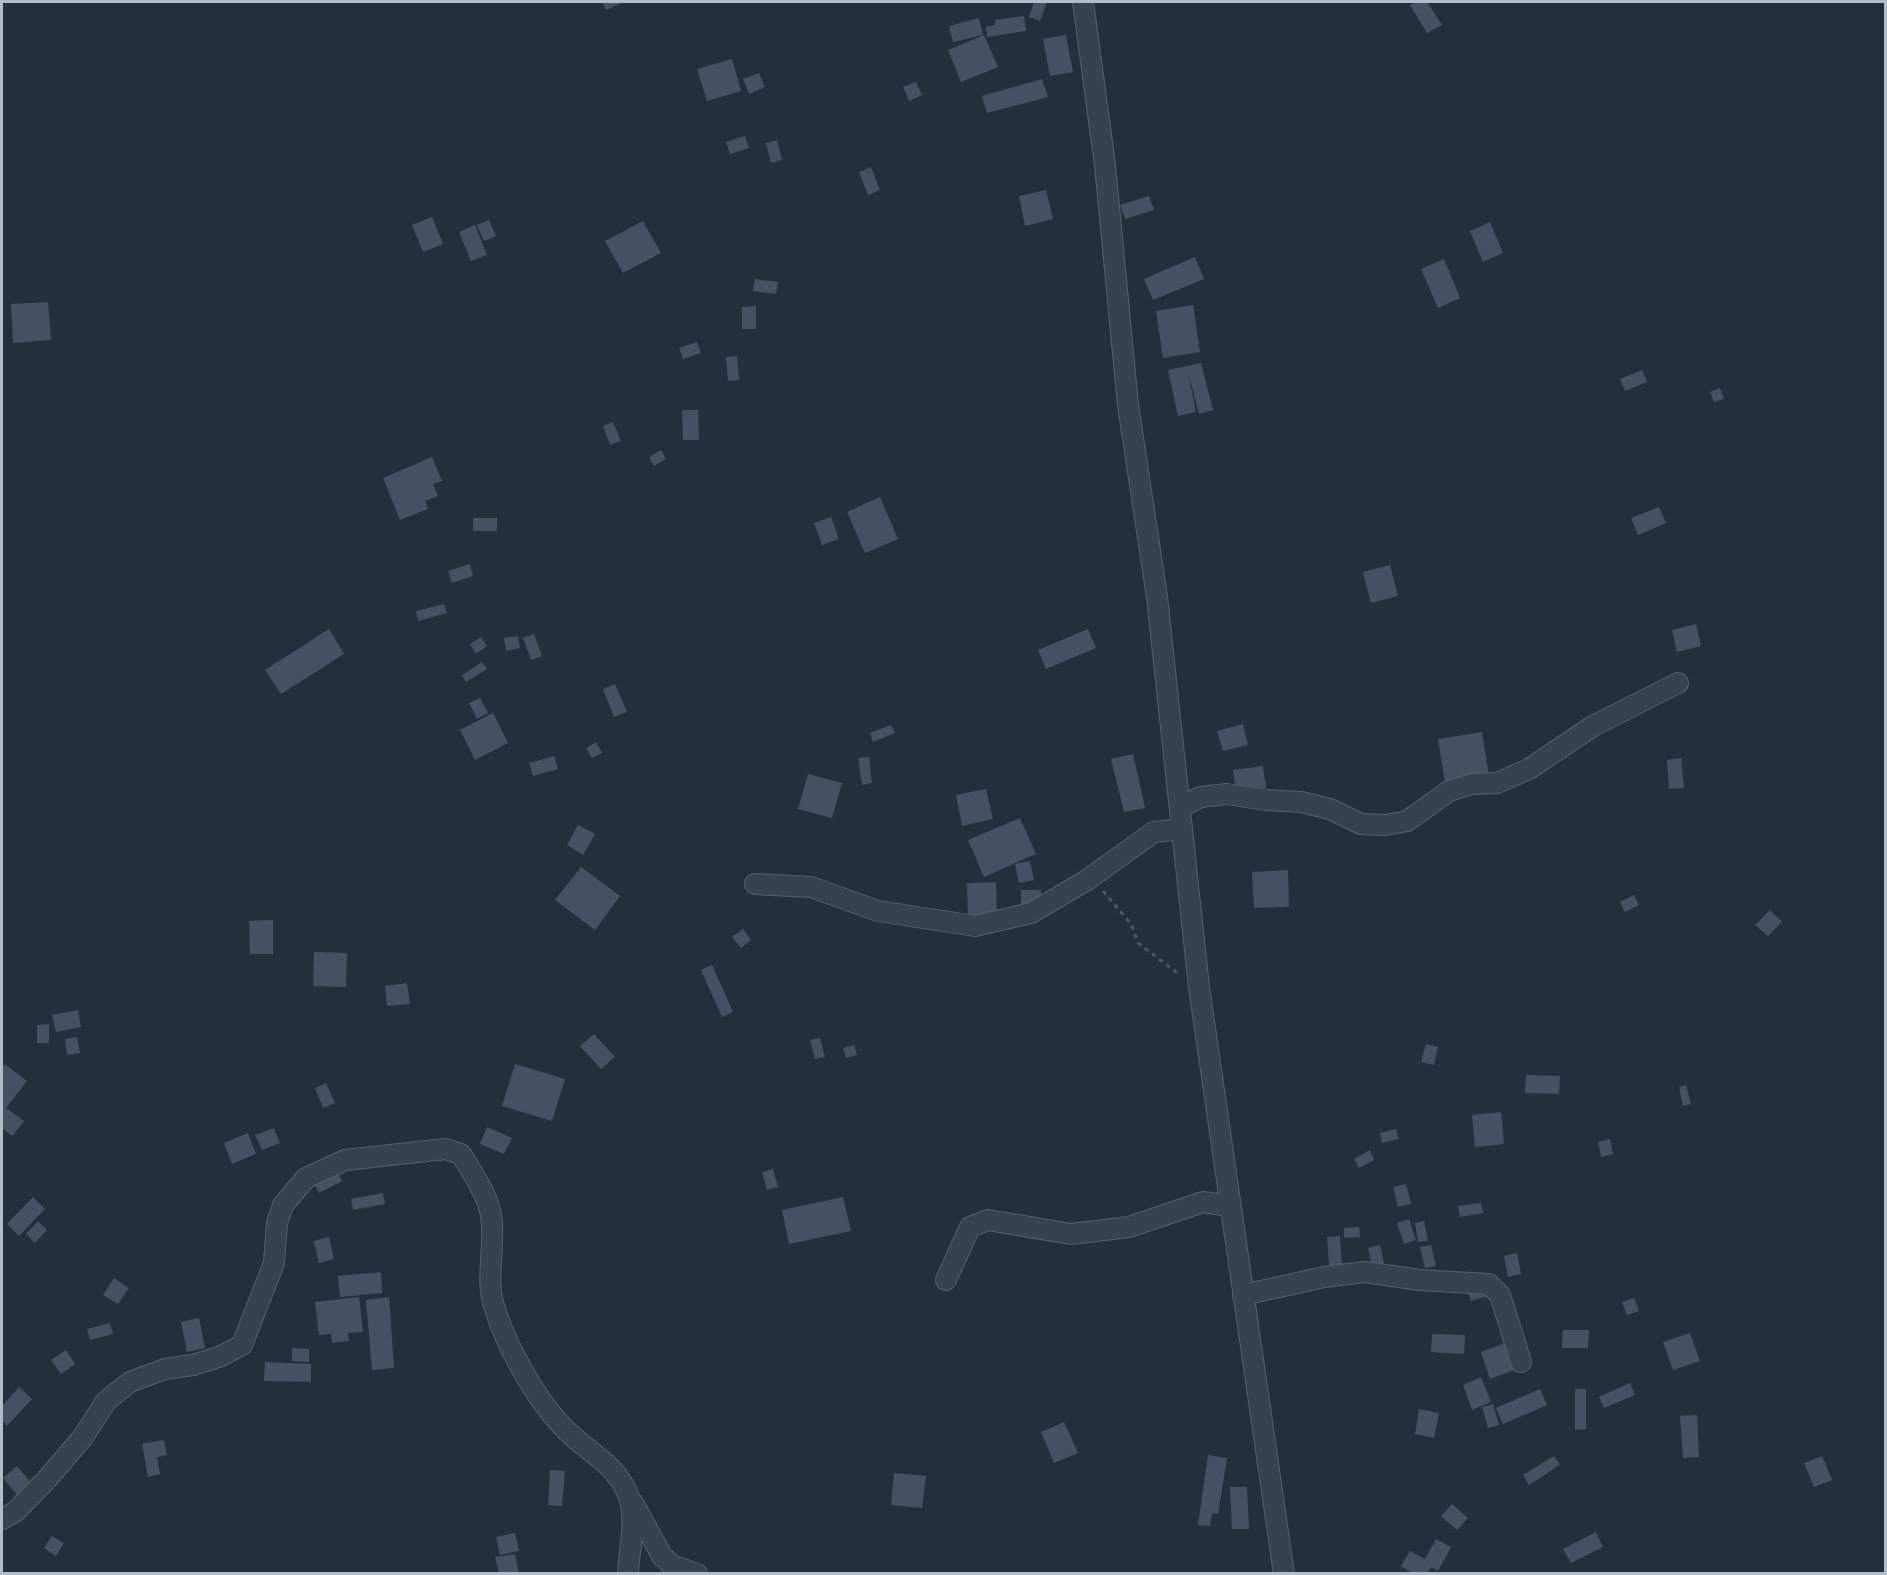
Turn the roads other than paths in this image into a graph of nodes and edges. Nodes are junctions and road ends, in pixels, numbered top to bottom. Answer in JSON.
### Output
{"nodes":[{"id":1,"x":1083,"y":2,"type":"edge"},
{"id":2,"x":1678,"y":683,"type":"dead end"},
{"id":3,"x":1180,"y":807,"type":"junction"},
{"id":4,"x":1182,"y":830,"type":"junction"},
{"id":5,"x":755,"y":884,"type":"dead end"},
{"id":6,"x":1230,"y":1206,"type":"junction"},
{"id":7,"x":946,"y":1280,"type":"dead end"},
{"id":8,"x":1243,"y":1295,"type":"junction"},
{"id":9,"x":1521,"y":1362,"type":"dead end"},
{"id":10,"x":628,"y":1493,"type":"junction"},
{"id":11,"x":2,"y":1519,"type":"edge"},
{"id":12,"x":628,"y":1574,"type":"edge"},
{"id":13,"x":697,"y":1574,"type":"edge"},
{"id":14,"x":1284,"y":1574,"type":"edge"}],
"edges":[{"from":1,"to":3,"type":"street"},
{"from":2,"to":3,"type":"street"},
{"from":3,"to":4,"type":"street"},
{"from":4,"to":5,"type":"street"},
{"from":4,"to":6,"type":"street"},
{"from":6,"to":7,"type":"street"},
{"from":6,"to":8,"type":"street"},
{"from":8,"to":9,"type":"street"},
{"from":8,"to":14,"type":"street"},
{"from":10,"to":11,"type":"street"},
{"from":10,"to":12,"type":"street"},
{"from":10,"to":13,"type":"street"}]}
